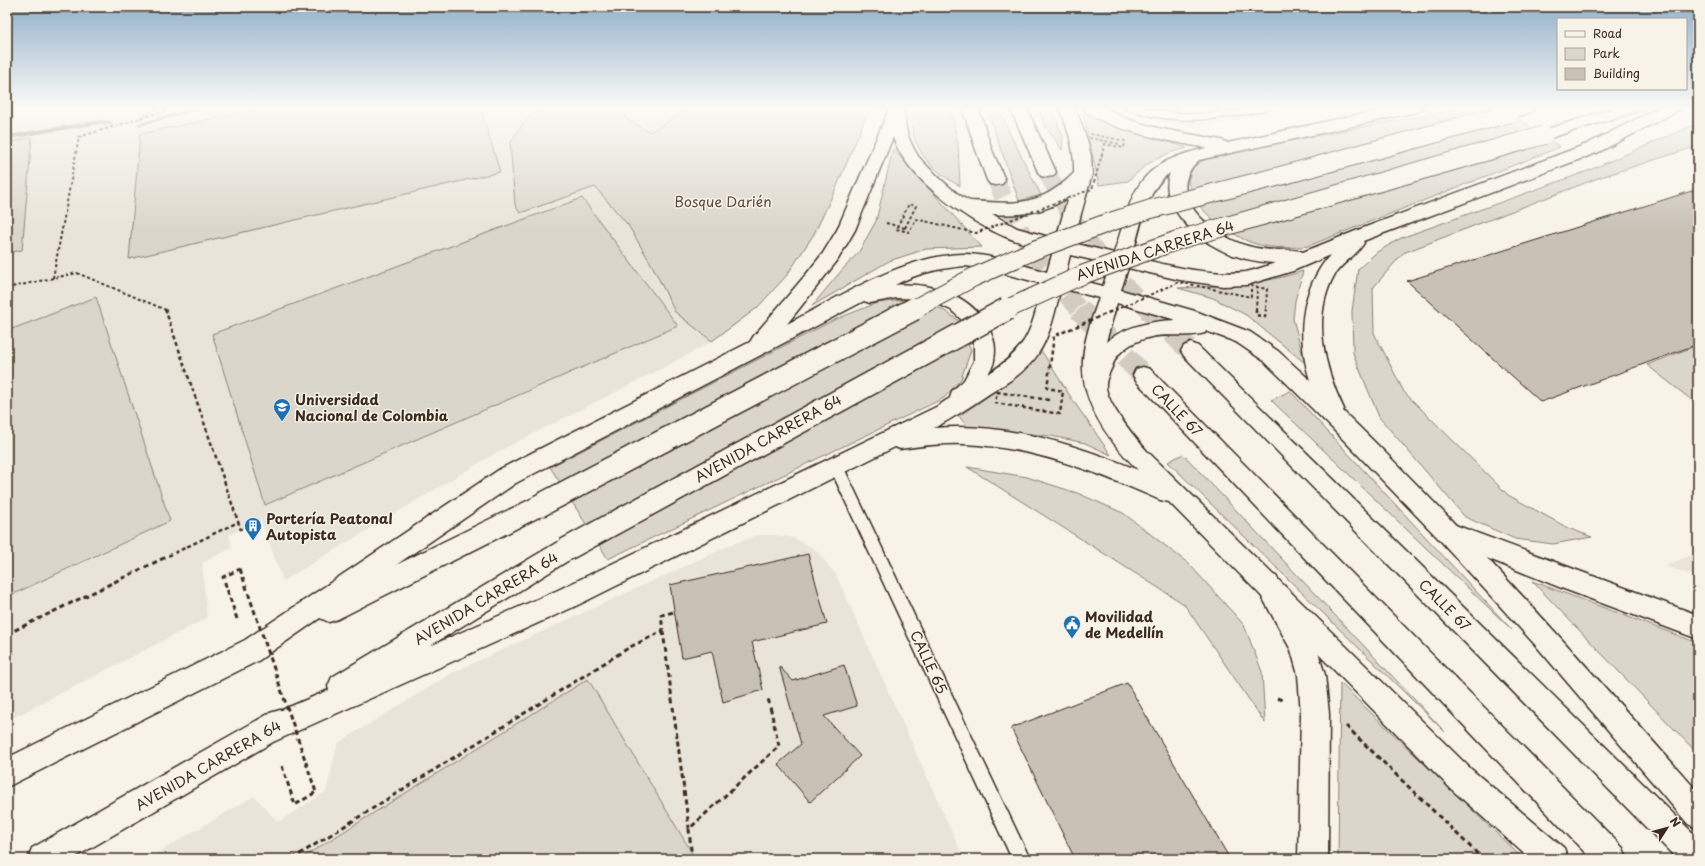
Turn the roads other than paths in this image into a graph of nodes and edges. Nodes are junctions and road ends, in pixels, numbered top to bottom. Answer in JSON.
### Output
{"nodes":[{"id":1,"x":881,"y":147,"type":"edge"},
{"id":2,"x":905,"y":147,"type":"edge"},
{"id":3,"x":983,"y":147,"type":"edge"},
{"id":4,"x":1036,"y":147,"type":"edge"},
{"id":5,"x":1082,"y":147,"type":"edge"},
{"id":6,"x":1225,"y":147,"type":"edge"},
{"id":7,"x":1385,"y":147,"type":"edge"},
{"id":8,"x":1501,"y":147,"type":"edge"},
{"id":9,"x":1594,"y":147,"type":"edge"},
{"id":10,"x":1193,"y":156,"type":"junction"},
{"id":11,"x":1047,"y":172,"type":"tunnel mouth"},
{"id":12,"x":1083,"y":174,"type":"junction"},
{"id":13,"x":996,"y":180,"type":"tunnel mouth"},
{"id":14,"x":954,"y":198,"type":"junction"},
{"id":15,"x":1369,"y":232,"type":"junction"},
{"id":16,"x":1064,"y":248,"type":"junction"},
{"id":17,"x":1308,"y":256,"type":"junction"},
{"id":18,"x":1121,"y":261,"type":"junction"},
{"id":19,"x":1054,"y":280,"type":"junction"},
{"id":20,"x":1110,"y":294,"type":"junction"},
{"id":21,"x":846,"y":301,"type":"junction"},
{"id":22,"x":1243,"y":337,"type":"junction"},
{"id":23,"x":1191,"y":351,"type":"tunnel mouth"},
{"id":24,"x":751,"y":352,"type":"junction"},
{"id":25,"x":1143,"y":375,"type":"tunnel mouth"},
{"id":26,"x":1096,"y":387,"type":"junction"},
{"id":27,"x":944,"y":413,"type":"junction"},
{"id":28,"x":1340,"y":422,"type":"junction"},
{"id":29,"x":885,"y":442,"type":"junction"},
{"id":30,"x":836,"y":466,"type":"junction"},
{"id":31,"x":1180,"y":499,"type":"junction"},
{"id":32,"x":1447,"y":532,"type":"junction"},
{"id":33,"x":1267,"y":584,"type":"junction"},
{"id":34,"x":1698,"y":627,"type":"edge"},
{"id":35,"x":249,"y":652,"type":"junction"},
{"id":36,"x":266,"y":731,"type":"junction"},
{"id":37,"x":7,"y":773,"type":"edge"},
{"id":38,"x":1698,"y":814,"type":"edge"},
{"id":39,"x":43,"y":859,"type":"edge"},
{"id":40,"x":1021,"y":859,"type":"edge"},
{"id":41,"x":1313,"y":859,"type":"edge"},
{"id":42,"x":1553,"y":859,"type":"edge"},
{"id":43,"x":1612,"y":859,"type":"edge"},
{"id":44,"x":1698,"y":859,"type":"edge"}],
"edges":[{"from":1,"to":24,"type":"main road"},
{"from":2,"to":14,"type":"main road"},
{"from":3,"to":13,"type":"main road"},
{"from":4,"to":11,"type":"main road"},
{"from":5,"to":12,"type":"main road"},
{"from":6,"to":10,"type":"main road"},
{"from":7,"to":35,"type":"main road","bridge":true},
{"from":8,"to":36,"type":"main road","name":"AVENIDA CARRERA 64","bridge":true},
{"from":9,"to":15,"type":"main road"},
{"from":10,"to":17,"type":"main road"},
{"from":10,"to":18,"type":"main road"},
{"from":12,"to":14,"type":"main road"},
{"from":12,"to":16,"type":"main road"},
{"from":14,"to":16,"type":"main road"},
{"from":15,"to":17,"type":"main road"},
{"from":15,"to":28,"type":"main road"},
{"from":16,"to":18,"type":"main road"},
{"from":16,"to":19,"type":"main road"},
{"from":17,"to":18,"type":"main road"},
{"from":18,"to":20,"type":"main road"},
{"from":19,"to":20,"type":"main road"},
{"from":19,"to":21,"type":"main road"},
{"from":19,"to":27,"type":"main road"},
{"from":20,"to":22,"type":"main road"},
{"from":20,"to":26,"type":"main road"},
{"from":21,"to":24,"type":"main road"},
{"from":21,"to":27,"type":"main road"},
{"from":22,"to":26,"type":"main road"},
{"from":22,"to":28,"type":"main road"},
{"from":23,"to":44,"type":"main road","name":"CALLE 67"},
{"from":24,"to":35,"type":"main road"},
{"from":25,"to":43,"type":"main road","name":"CALLE 67"},
{"from":26,"to":31,"type":"main road"},
{"from":27,"to":29,"type":"main road"},
{"from":28,"to":32,"type":"main road"},
{"from":29,"to":30,"type":"main road"},
{"from":29,"to":31,"type":"main road"},
{"from":30,"to":36,"type":"main road"},
{"from":30,"to":40,"type":"lane","name":"CALLE 65"},
{"from":31,"to":33,"type":"main road"},
{"from":32,"to":34,"type":"main road"},
{"from":32,"to":38,"type":"main road"},
{"from":33,"to":41,"type":"main road"},
{"from":33,"to":42,"type":"main road"},
{"from":35,"to":37,"type":"main road"},
{"from":36,"to":39,"type":"main road","name":"AVENIDA CARRERA 64"}]}
